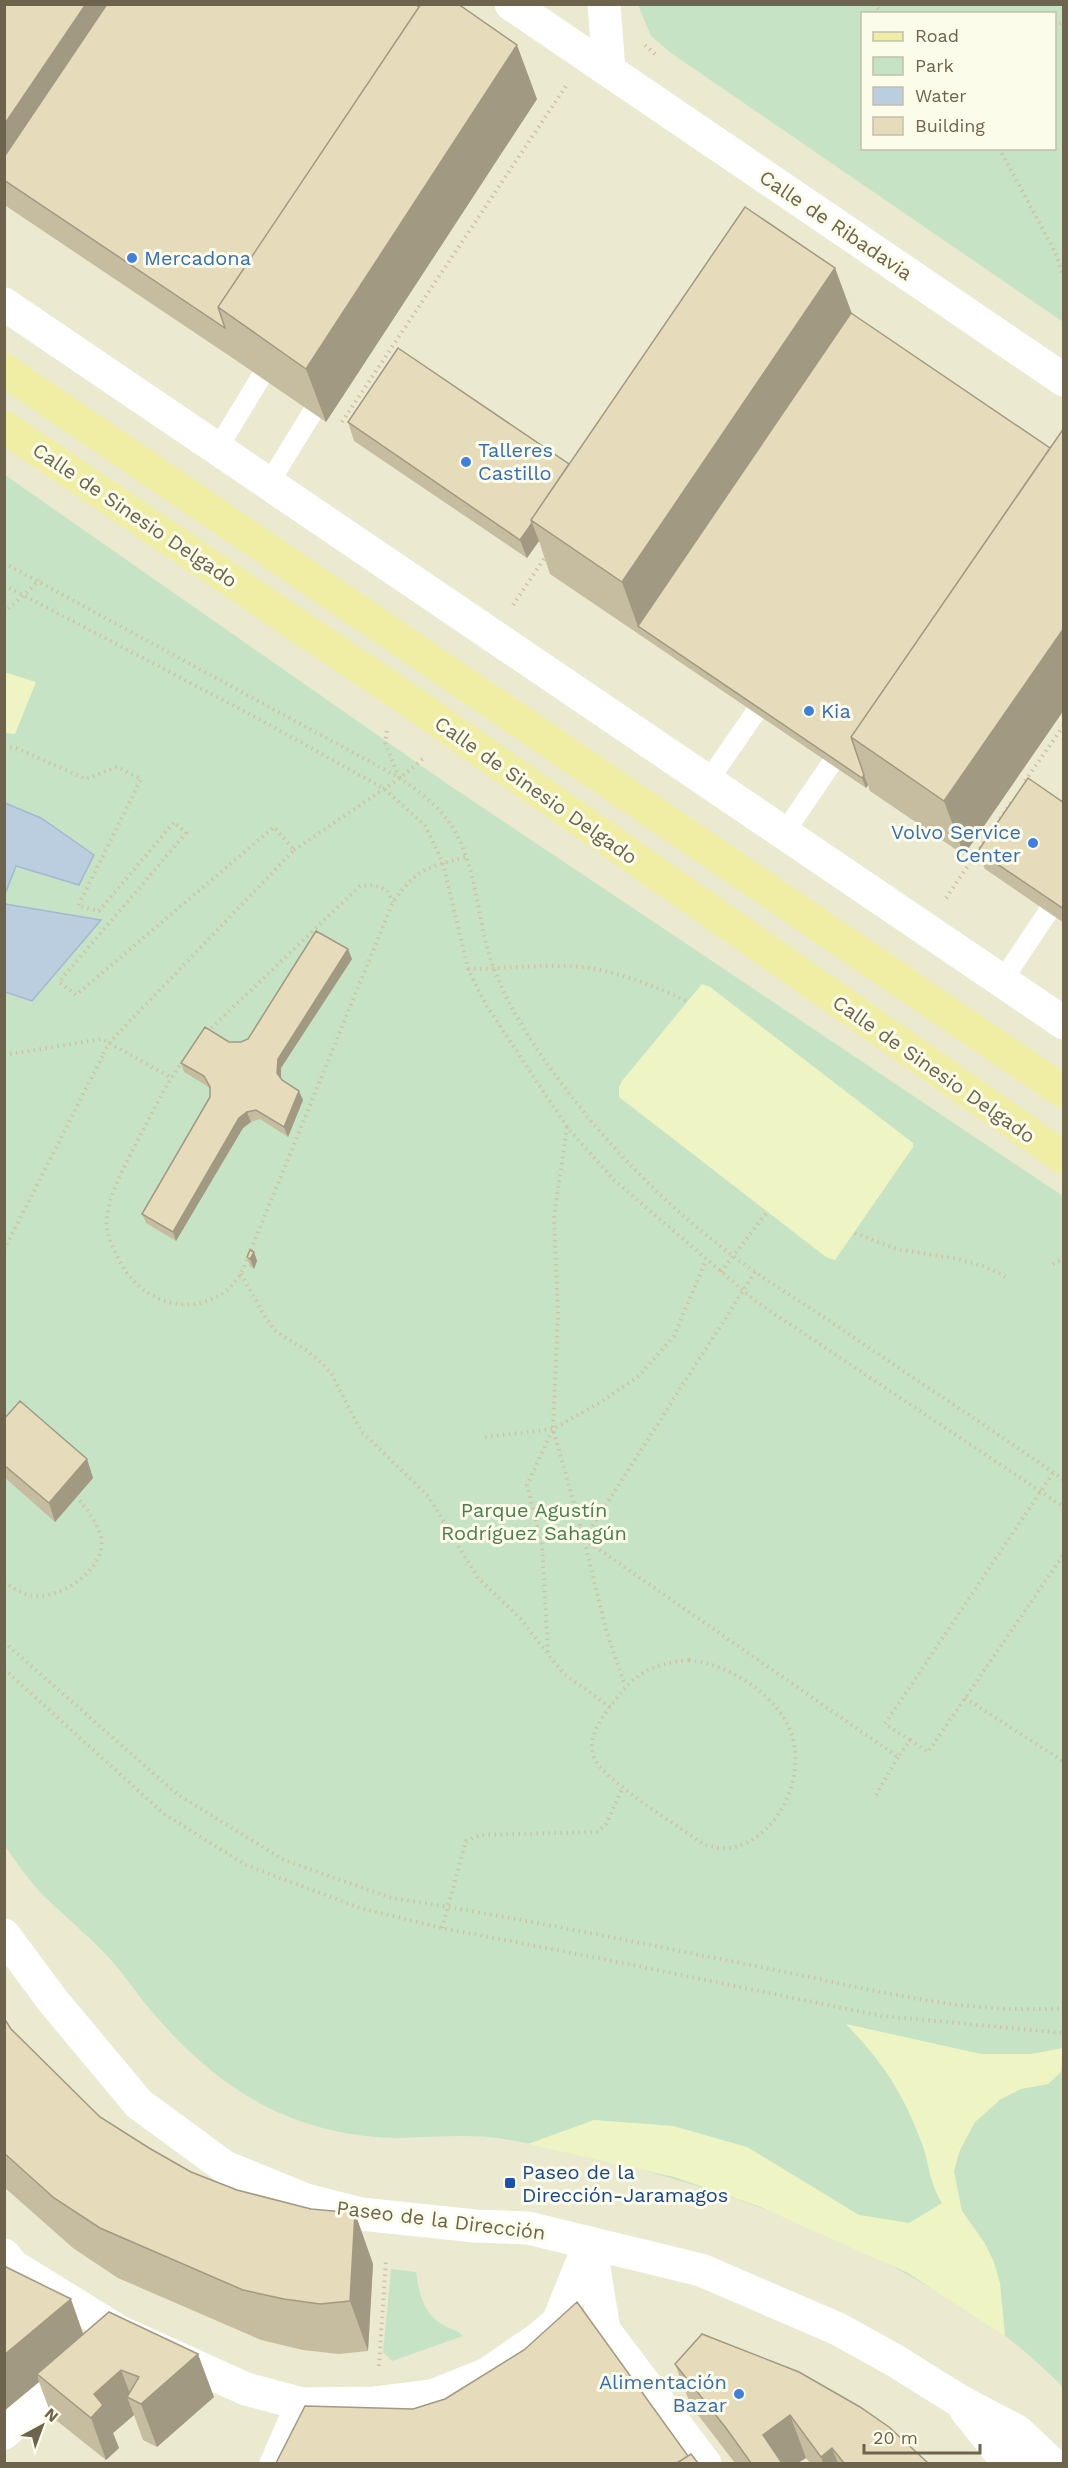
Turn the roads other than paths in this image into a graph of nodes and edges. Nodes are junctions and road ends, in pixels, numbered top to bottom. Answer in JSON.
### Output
{"nodes":[{"id":1,"x":511,"y":4,"type":"edge"},
{"id":2,"x":604,"y":4,"type":"edge"},
{"id":3,"x":597,"y":63,"type":"junction"},
{"id":4,"x":4,"y":304,"type":"edge"},
{"id":5,"x":4,"y":370,"type":"edge"},
{"id":6,"x":261,"y":377,"type":"edge"},
{"id":7,"x":1064,"y":380,"type":"edge"},
{"id":8,"x":312,"y":413,"type":"edge"},
{"id":9,"x":4,"y":427,"type":"edge"},
{"id":10,"x":218,"y":448,"type":"junction"},
{"id":11,"x":269,"y":483,"type":"junction"},
{"id":12,"x":755,"y":713,"type":"edge"},
{"id":13,"x":831,"y":764,"type":"edge"},
{"id":14,"x":708,"y":781,"type":"junction"},
{"id":15,"x":784,"y":833,"type":"junction"},
{"id":16,"x":1048,"y":912,"type":"edge"},
{"id":17,"x":1002,"y":981,"type":"junction"},
{"id":18,"x":1064,"y":1023,"type":"edge"},
{"id":19,"x":1064,"y":1092,"type":"edge"},
{"id":20,"x":1064,"y":1158,"type":"edge"},
{"id":21,"x":4,"y":1935,"type":"edge"},
{"id":22,"x":590,"y":2243,"type":"junction"},
{"id":23,"x":7,"y":2264,"type":"edge"},
{"id":24,"x":120,"y":2332,"type":"junction"},
{"id":25,"x":958,"y":2400,"type":"junction"},
{"id":26,"x":302,"y":2404,"type":"junction"},
{"id":27,"x":4,"y":2433,"type":"edge"},
{"id":28,"x":276,"y":2463,"type":"edge"},
{"id":29,"x":705,"y":2463,"type":"edge"},
{"id":30,"x":1009,"y":2463,"type":"edge"},
{"id":31,"x":1052,"y":2463,"type":"edge"}],
"edges":[{"from":1,"to":3,"type":"street","name":"Calle de Ribadavia"},
{"from":2,"to":3,"type":"street"},
{"from":3,"to":7,"type":"street","name":"Calle de Ribadavia"},
{"from":4,"to":10,"type":"street"},
{"from":5,"to":19,"type":"main road"},
{"from":6,"to":10,"type":"lane"},
{"from":8,"to":11,"type":"lane"},
{"from":9,"to":20,"type":"main road","name":"Calle de Sinesio Delgado"},
{"from":10,"to":11,"type":"street"},
{"from":11,"to":14,"type":"street"},
{"from":12,"to":14,"type":"lane"},
{"from":13,"to":15,"type":"lane"},
{"from":14,"to":15,"type":"street"},
{"from":15,"to":17,"type":"street"},
{"from":16,"to":17,"type":"lane"},
{"from":17,"to":18,"type":"street"},
{"from":21,"to":22,"type":"street","name":"Paseo de la Dirección"},
{"from":22,"to":25,"type":"street","name":"Paseo de la Dirección"},
{"from":22,"to":26,"type":"street"},
{"from":22,"to":29,"type":"street"},
{"from":23,"to":24,"type":"street"},
{"from":24,"to":26,"type":"street"},
{"from":24,"to":27,"type":"street"},
{"from":25,"to":30,"type":"street","name":"Paseo de la Dirección"},
{"from":25,"to":31,"type":"street","name":"Paseo de la Dirección"},
{"from":26,"to":28,"type":"street"}]}
